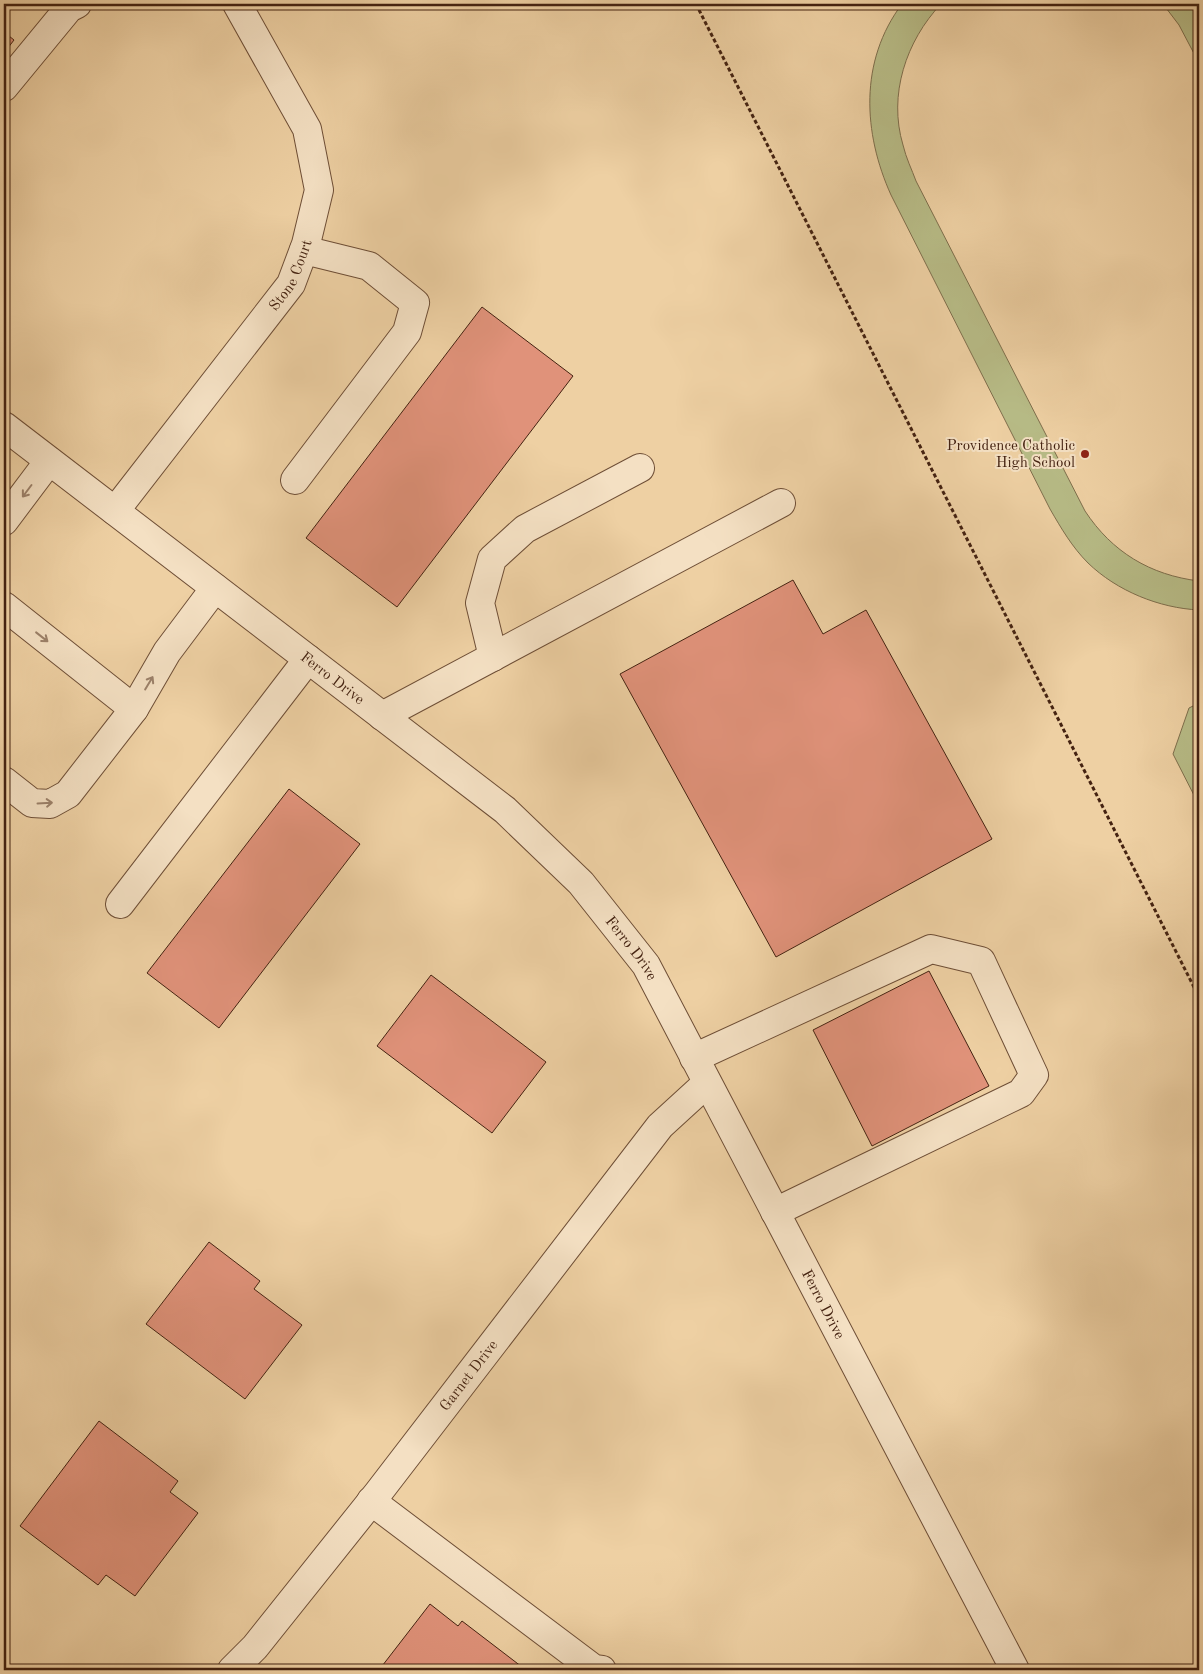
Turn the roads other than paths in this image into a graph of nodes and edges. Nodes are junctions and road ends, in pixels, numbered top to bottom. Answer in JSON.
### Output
{"nodes":[{"id":1,"x":77,"y":4,"type":"edge"},
{"id":2,"x":237,"y":4,"type":"edge"},
{"id":3,"x":4,"y":87,"type":"edge"},
{"id":4,"x":304,"y":250,"type":"junction"},
{"id":5,"x":4,"y":426,"type":"edge"},
{"id":6,"x":49,"y":461,"type":"junction"},
{"id":7,"x":640,"y":468,"type":"dead end"},
{"id":8,"x":295,"y":480,"type":"dead end"},
{"id":9,"x":781,"y":503,"type":"dead end"},
{"id":10,"x":115,"y":511,"type":"junction"},
{"id":11,"x":4,"y":521,"type":"edge"},
{"id":12,"x":215,"y":588,"type":"junction"},
{"id":13,"x":4,"y":606,"type":"edge"},
{"id":14,"x":493,"y":657,"type":"junction"},
{"id":15,"x":308,"y":659,"type":"junction"},
{"id":16,"x":134,"y":709,"type":"junction"},
{"id":17,"x":382,"y":716,"type":"junction"},
{"id":18,"x":4,"y":782,"type":"edge"},
{"id":19,"x":120,"y":904,"type":"dead end"},
{"id":20,"x":694,"y":1058,"type":"junction"},
{"id":21,"x":707,"y":1083,"type":"junction"},
{"id":22,"x":775,"y":1212,"type":"junction"},
{"id":23,"x":371,"y":1501,"type":"junction"},
{"id":24,"x":232,"y":1670,"type":"edge"},
{"id":25,"x":596,"y":1670,"type":"edge"},
{"id":26,"x":1014,"y":1670,"type":"edge"}],
"edges":[{"from":1,"to":3,"type":"street"},
{"from":2,"to":4,"type":"street","name":"Stone Court"},
{"from":4,"to":8,"type":"street"},
{"from":4,"to":10,"type":"street","name":"Stone Court"},
{"from":5,"to":6,"type":"street","name":"Ferro Drive"},
{"from":6,"to":10,"type":"street","name":"Ferro Drive"},
{"from":6,"to":11,"type":"street","one_way":true},
{"from":7,"to":14,"type":"street"},
{"from":9,"to":14,"type":"street"},
{"from":10,"to":12,"type":"street","name":"Ferro Drive"},
{"from":12,"to":15,"type":"street","name":"Ferro Drive"},
{"from":16,"to":12,"type":"street","one_way":true},
{"from":13,"to":16,"type":"street","one_way":true},
{"from":14,"to":17,"type":"street"},
{"from":15,"to":17,"type":"street","name":"Ferro Drive"},
{"from":15,"to":19,"type":"street"},
{"from":18,"to":16,"type":"street","one_way":true},
{"from":17,"to":20,"type":"street","name":"Ferro Drive"},
{"from":20,"to":21,"type":"street","name":"Ferro Drive"},
{"from":20,"to":22,"type":"street"},
{"from":21,"to":22,"type":"street","name":"Ferro Drive"},
{"from":21,"to":23,"type":"street","name":"Garnet Drive"},
{"from":22,"to":26,"type":"street","name":"Ferro Drive"},
{"from":23,"to":24,"type":"street","name":"Garnet Drive"},
{"from":23,"to":25,"type":"street"}]}
